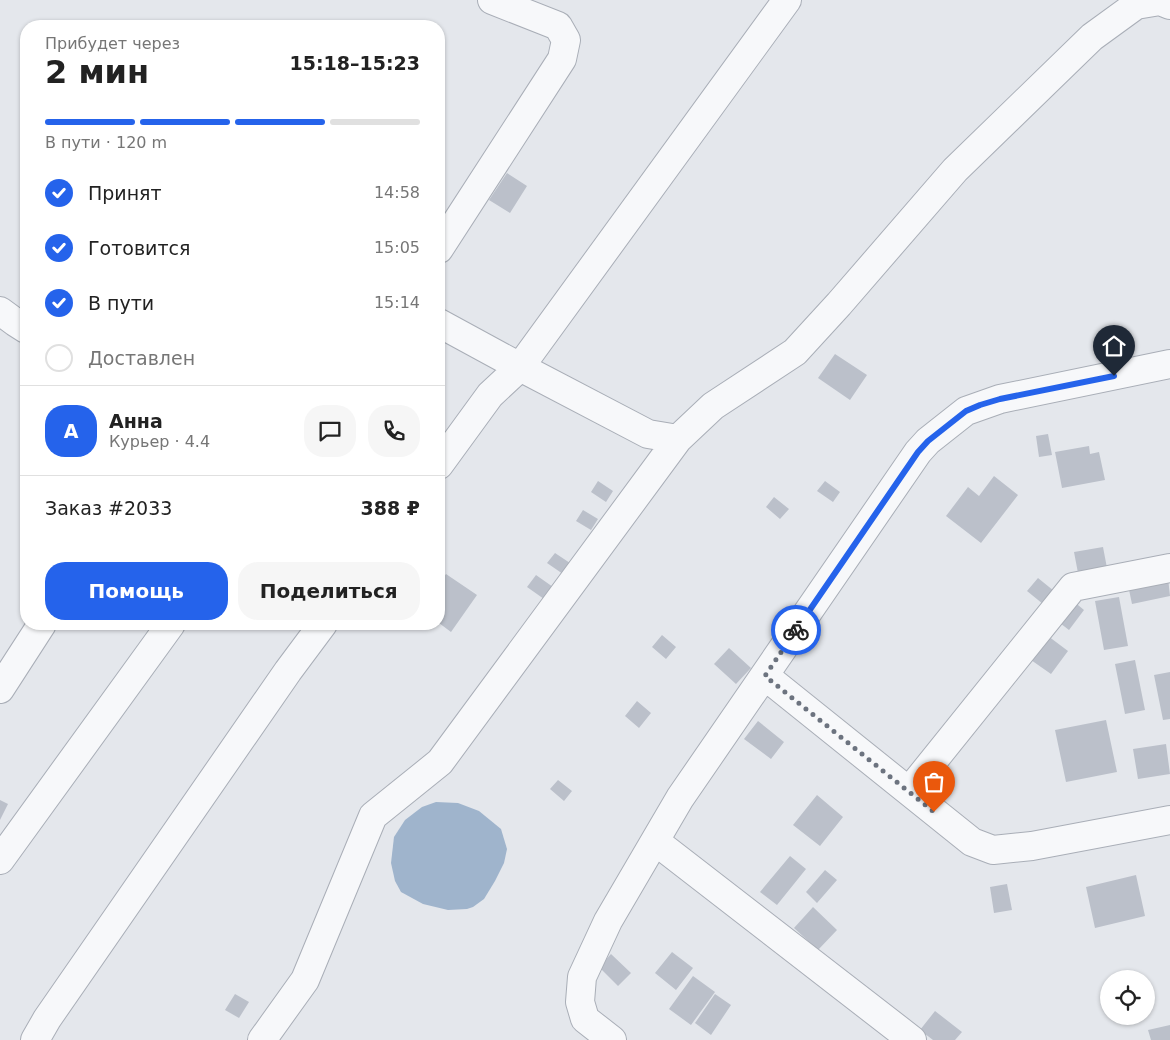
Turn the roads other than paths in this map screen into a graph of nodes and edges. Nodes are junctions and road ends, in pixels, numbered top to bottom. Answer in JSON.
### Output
{"nodes":[{"id":1,"x":492,"y":0,"type":"edge"},
{"id":2,"x":787,"y":0,"type":"edge"},
{"id":3,"x":1170,"y":5,"type":"edge"},
{"id":4,"x":445,"y":240,"type":"edge"},
{"id":5,"x":0,"y":311,"type":"edge"},
{"id":6,"x":20,"y":325,"type":"edge"},
{"id":7,"x":445,"y":326,"type":"edge"},
{"id":8,"x":1170,"y":364,"type":"edge"},
{"id":9,"x":520,"y":367,"type":"junction"},
{"id":10,"x":678,"y":439,"type":"junction"},
{"id":11,"x":445,"y":457,"type":"edge"},
{"id":12,"x":1170,"y":568,"type":"edge"},
{"id":13,"x":38,"y":630,"type":"edge"},
{"id":14,"x":167,"y":630,"type":"edge"},
{"id":15,"x":319,"y":630,"type":"edge"},
{"id":16,"x":765,"y":676,"type":"junction"},
{"id":17,"x":0,"y":689,"type":"edge"},
{"id":18,"x":909,"y":791,"type":"junction"},
{"id":19,"x":1170,"y":820,"type":"edge"},
{"id":20,"x":655,"y":841,"type":"junction"},
{"id":21,"x":0,"y":860,"type":"edge"},
{"id":22,"x":35,"y":1040,"type":"edge"},
{"id":23,"x":262,"y":1040,"type":"edge"},
{"id":24,"x":612,"y":1040,"type":"edge"},
{"id":25,"x":912,"y":1040,"type":"edge"}],
"edges":[{"from":1,"to":4,"type":"street"},
{"from":2,"to":9,"type":"street"},
{"from":3,"to":10,"type":"street"},
{"from":5,"to":6,"type":"street"},
{"from":7,"to":9,"type":"street"},
{"from":8,"to":16,"type":"street"},
{"from":9,"to":10,"type":"street"},
{"from":9,"to":11,"type":"street"},
{"from":10,"to":23,"type":"street"},
{"from":12,"to":18,"type":"street"},
{"from":13,"to":17,"type":"street"},
{"from":14,"to":21,"type":"street"},
{"from":15,"to":22,"type":"street"},
{"from":16,"to":18,"type":"street"},
{"from":16,"to":20,"type":"street"},
{"from":18,"to":19,"type":"street"},
{"from":20,"to":24,"type":"street"},
{"from":20,"to":25,"type":"street"}]}
